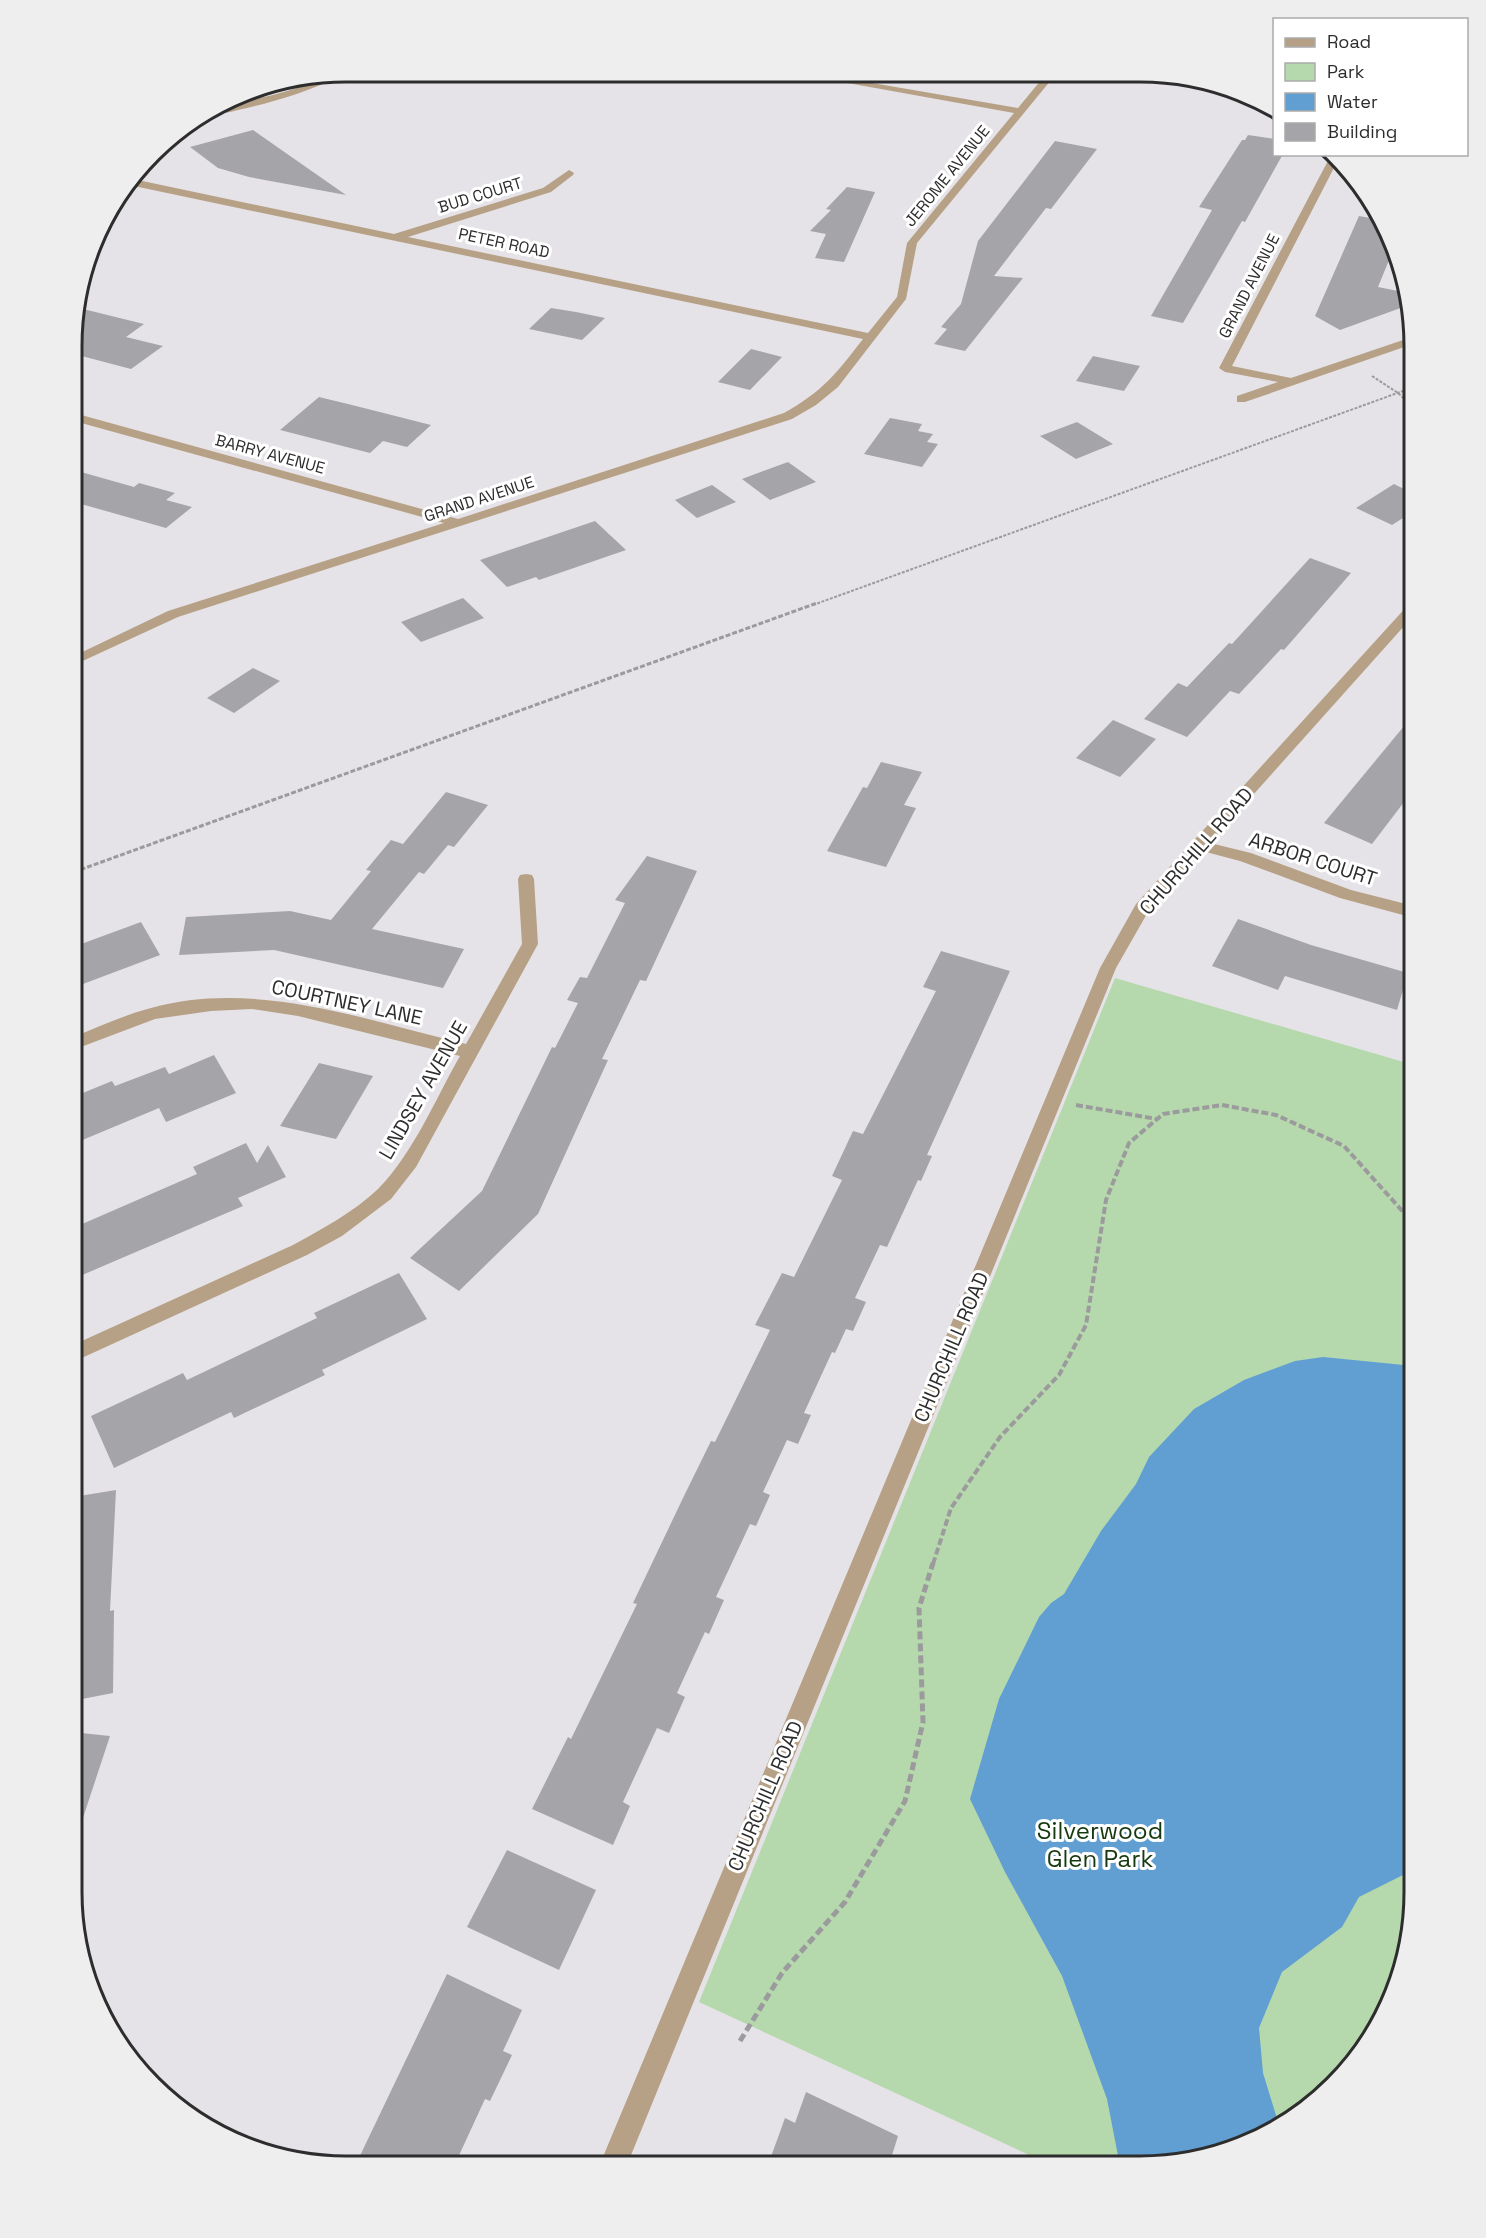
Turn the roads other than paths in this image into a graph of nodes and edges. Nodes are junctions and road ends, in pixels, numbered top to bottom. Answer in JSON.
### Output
{"nodes":[{"id":1,"x":849,"y":82,"type":"edge"},
{"id":2,"x":1044,"y":82,"type":"edge"},
{"id":3,"x":316,"y":85,"type":"edge"},
{"id":4,"x":236,"y":107,"type":"edge"},
{"id":5,"x":1019,"y":111,"type":"junction"},
{"id":6,"x":1331,"y":165,"type":"edge"},
{"id":7,"x":569,"y":173,"type":"dead end"},
{"id":8,"x":139,"y":184,"type":"edge"},
{"id":9,"x":394,"y":238,"type":"junction"},
{"id":10,"x":870,"y":337,"type":"junction"},
{"id":11,"x":1404,"y":343,"type":"edge"},
{"id":12,"x":1295,"y":382,"type":"junction"},
{"id":13,"x":1241,"y":399,"type":"dead end"},
{"id":14,"x":82,"y":419,"type":"edge"},
{"id":15,"x":458,"y":523,"type":"junction"},
{"id":16,"x":1404,"y":619,"type":"edge"},
{"id":17,"x":82,"y":657,"type":"edge"},
{"id":18,"x":1199,"y":845,"type":"junction"},
{"id":19,"x":526,"y":879,"type":"dead end"},
{"id":20,"x":1404,"y":909,"type":"edge"},
{"id":21,"x":82,"y":1041,"type":"edge"},
{"id":22,"x":472,"y":1052,"type":"junction"},
{"id":23,"x":82,"y":1350,"type":"edge"},
{"id":24,"x":616,"y":2156,"type":"edge"}],
"edges":[{"from":1,"to":5,"type":"street"},
{"from":2,"to":5,"type":"street","name":"JEROME AVENUE"},
{"from":3,"to":4,"type":"street"},
{"from":5,"to":10,"type":"street","name":"JEROME AVENUE"},
{"from":6,"to":12,"type":"street","name":"GRAND AVENUE"},
{"from":7,"to":9,"type":"street","name":"BUD COURT"},
{"from":8,"to":9,"type":"street","name":"PETER ROAD"},
{"from":9,"to":10,"type":"street","name":"PETER ROAD"},
{"from":10,"to":15,"type":"street","name":"GRAND AVENUE"},
{"from":11,"to":12,"type":"street"},
{"from":12,"to":13,"type":"street"},
{"from":14,"to":15,"type":"street","name":"BARRY AVENUE"},
{"from":15,"to":17,"type":"street","name":"GRAND AVENUE"},
{"from":16,"to":18,"type":"street","name":"CHURCHILL ROAD"},
{"from":18,"to":20,"type":"street","name":"ARBOR COURT"},
{"from":18,"to":24,"type":"street","name":"CHURCHILL ROAD"},
{"from":19,"to":22,"type":"street","name":"LINDSEY AVENUE"},
{"from":21,"to":22,"type":"street","name":"COURTNEY LANE"},
{"from":22,"to":23,"type":"street","name":"LINDSEY AVENUE"}]}
